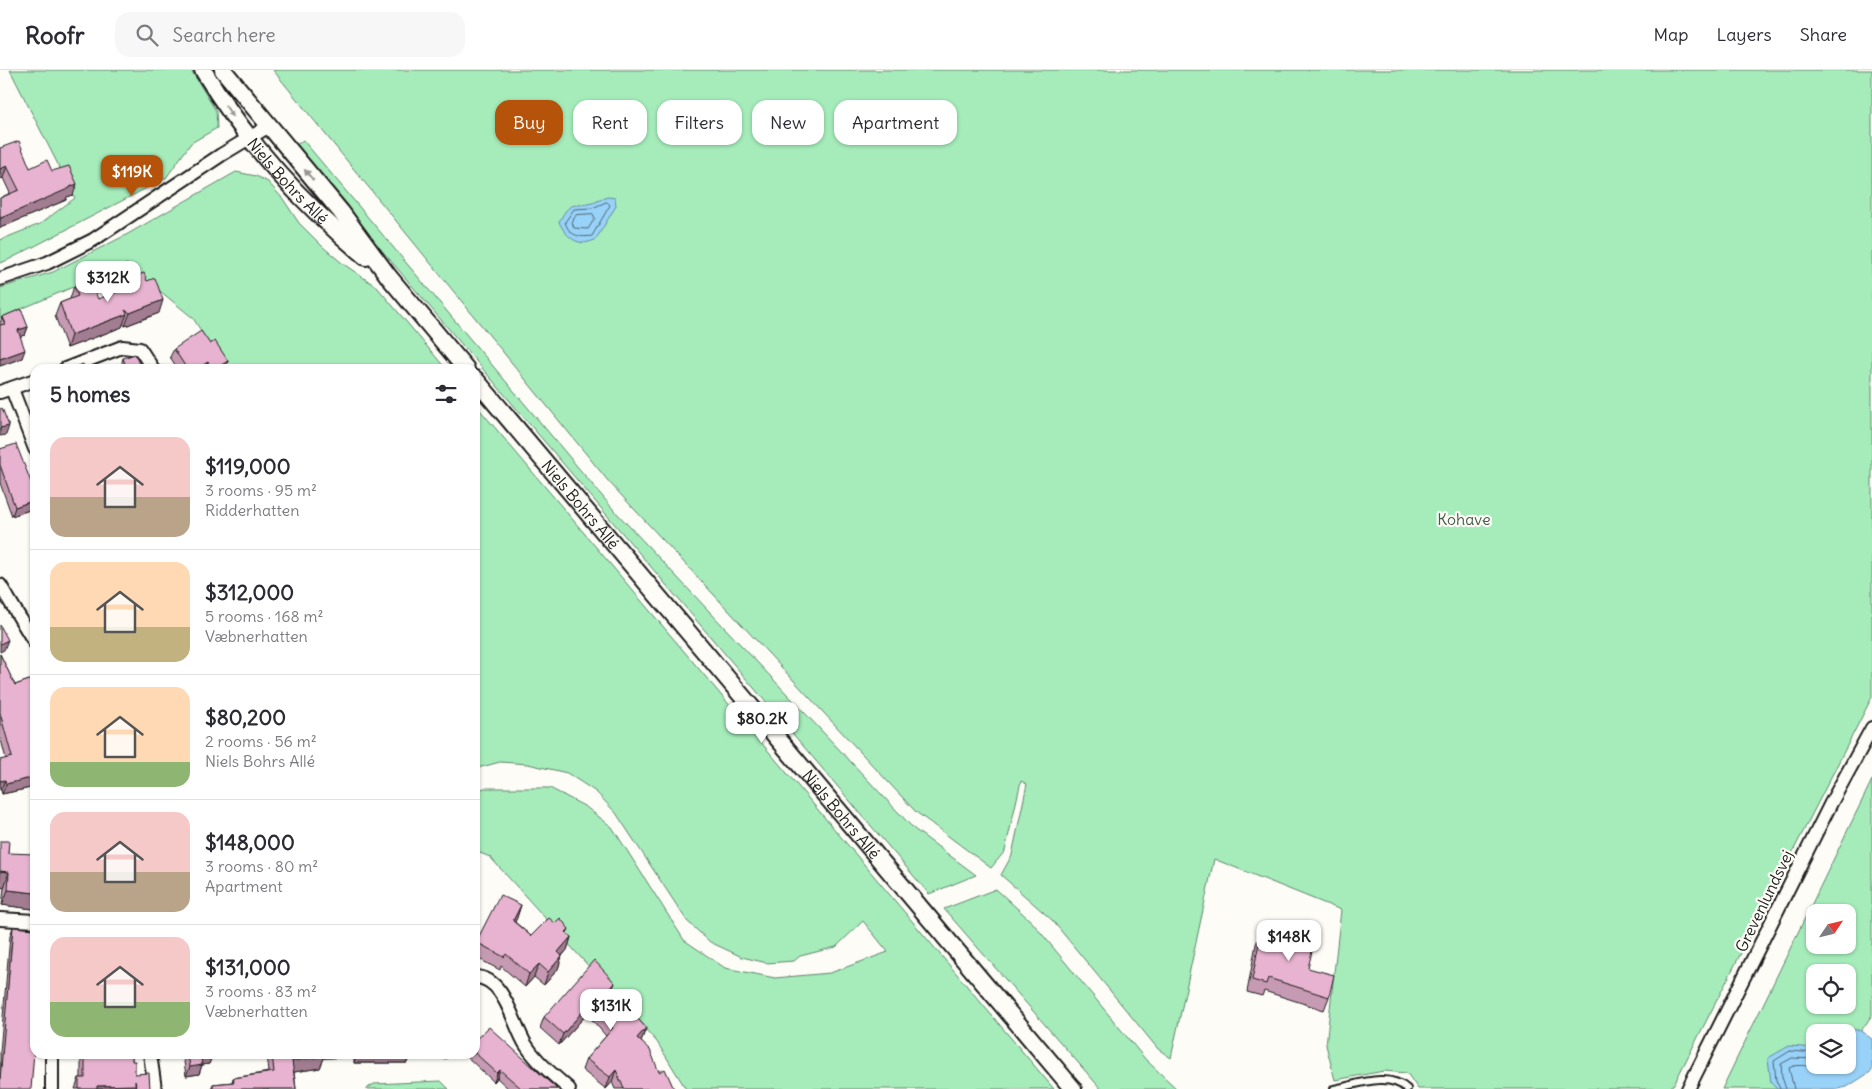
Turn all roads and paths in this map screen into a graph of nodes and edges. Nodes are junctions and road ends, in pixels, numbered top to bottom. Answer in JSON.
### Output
{"nodes":[{"id":1,"x":202,"y":70,"type":"edge"},
{"id":2,"x":224,"y":70,"type":"edge"},
{"id":3,"x":269,"y":126,"type":"junction"},
{"id":4,"x":248,"y":139,"type":"junction"},
{"id":5,"x":389,"y":277,"type":"junction"},
{"id":6,"x":0,"y":279,"type":"edge"},
{"id":7,"x":78,"y":364,"type":"edge"},
{"id":8,"x":150,"y":364,"type":"edge"},
{"id":9,"x":462,"y":364,"type":"edge"},
{"id":10,"x":30,"y":382,"type":"edge"},
{"id":11,"x":480,"y":385,"type":"edge"},
{"id":12,"x":6,"y":390,"type":"edge"},
{"id":13,"x":30,"y":438,"type":"edge"},
{"id":14,"x":0,"y":585,"type":"edge"},
{"id":15,"x":30,"y":635,"type":"edge"},
{"id":16,"x":1872,"y":728,"type":"edge"},
{"id":17,"x":0,"y":919,"type":"edge"},
{"id":18,"x":30,"y":921,"type":"edge"},
{"id":19,"x":480,"y":977,"type":"edge"},
{"id":20,"x":52,"y":1059,"type":"edge"},
{"id":21,"x":151,"y":1059,"type":"edge"},
{"id":22,"x":52,"y":1089,"type":"edge"},
{"id":23,"x":155,"y":1089,"type":"edge"},
{"id":24,"x":569,"y":1089,"type":"edge"},
{"id":25,"x":1074,"y":1089,"type":"edge"},
{"id":26,"x":1334,"y":1089,"type":"edge"},
{"id":27,"x":1407,"y":1089,"type":"edge"},
{"id":28,"x":1688,"y":1089,"type":"edge"}],
"edges":[{"from":1,"to":4,"type":"street","name":"Niels Bohrs Allé","one_way":true},
{"from":2,"to":3,"type":"street","name":"Niels Bohrs Allé"},
{"from":3,"to":4,"type":"street"},
{"from":5,"to":3,"type":"street","name":"Niels Bohrs Allé","one_way":true},
{"from":4,"to":5,"type":"street","name":"Niels Bohrs Allé"},
{"from":4,"to":6,"type":"street"},
{"from":5,"to":9,"type":"street","name":"Niels Bohrs Allé"},
{"from":7,"to":8,"type":"street"},
{"from":10,"to":12,"type":"street"},
{"from":11,"to":25,"type":"street","name":"Niels Bohrs Allé"},
{"from":12,"to":13,"type":"street"},
{"from":14,"to":15,"type":"street"},
{"from":16,"to":28,"type":"street","name":"Grevenlundsvej"},
{"from":17,"to":18,"type":"street"},
{"from":19,"to":24,"type":"street"},
{"from":20,"to":22,"type":"street"},
{"from":21,"to":23,"type":"street"},
{"from":26,"to":27,"type":"lane"}]}
